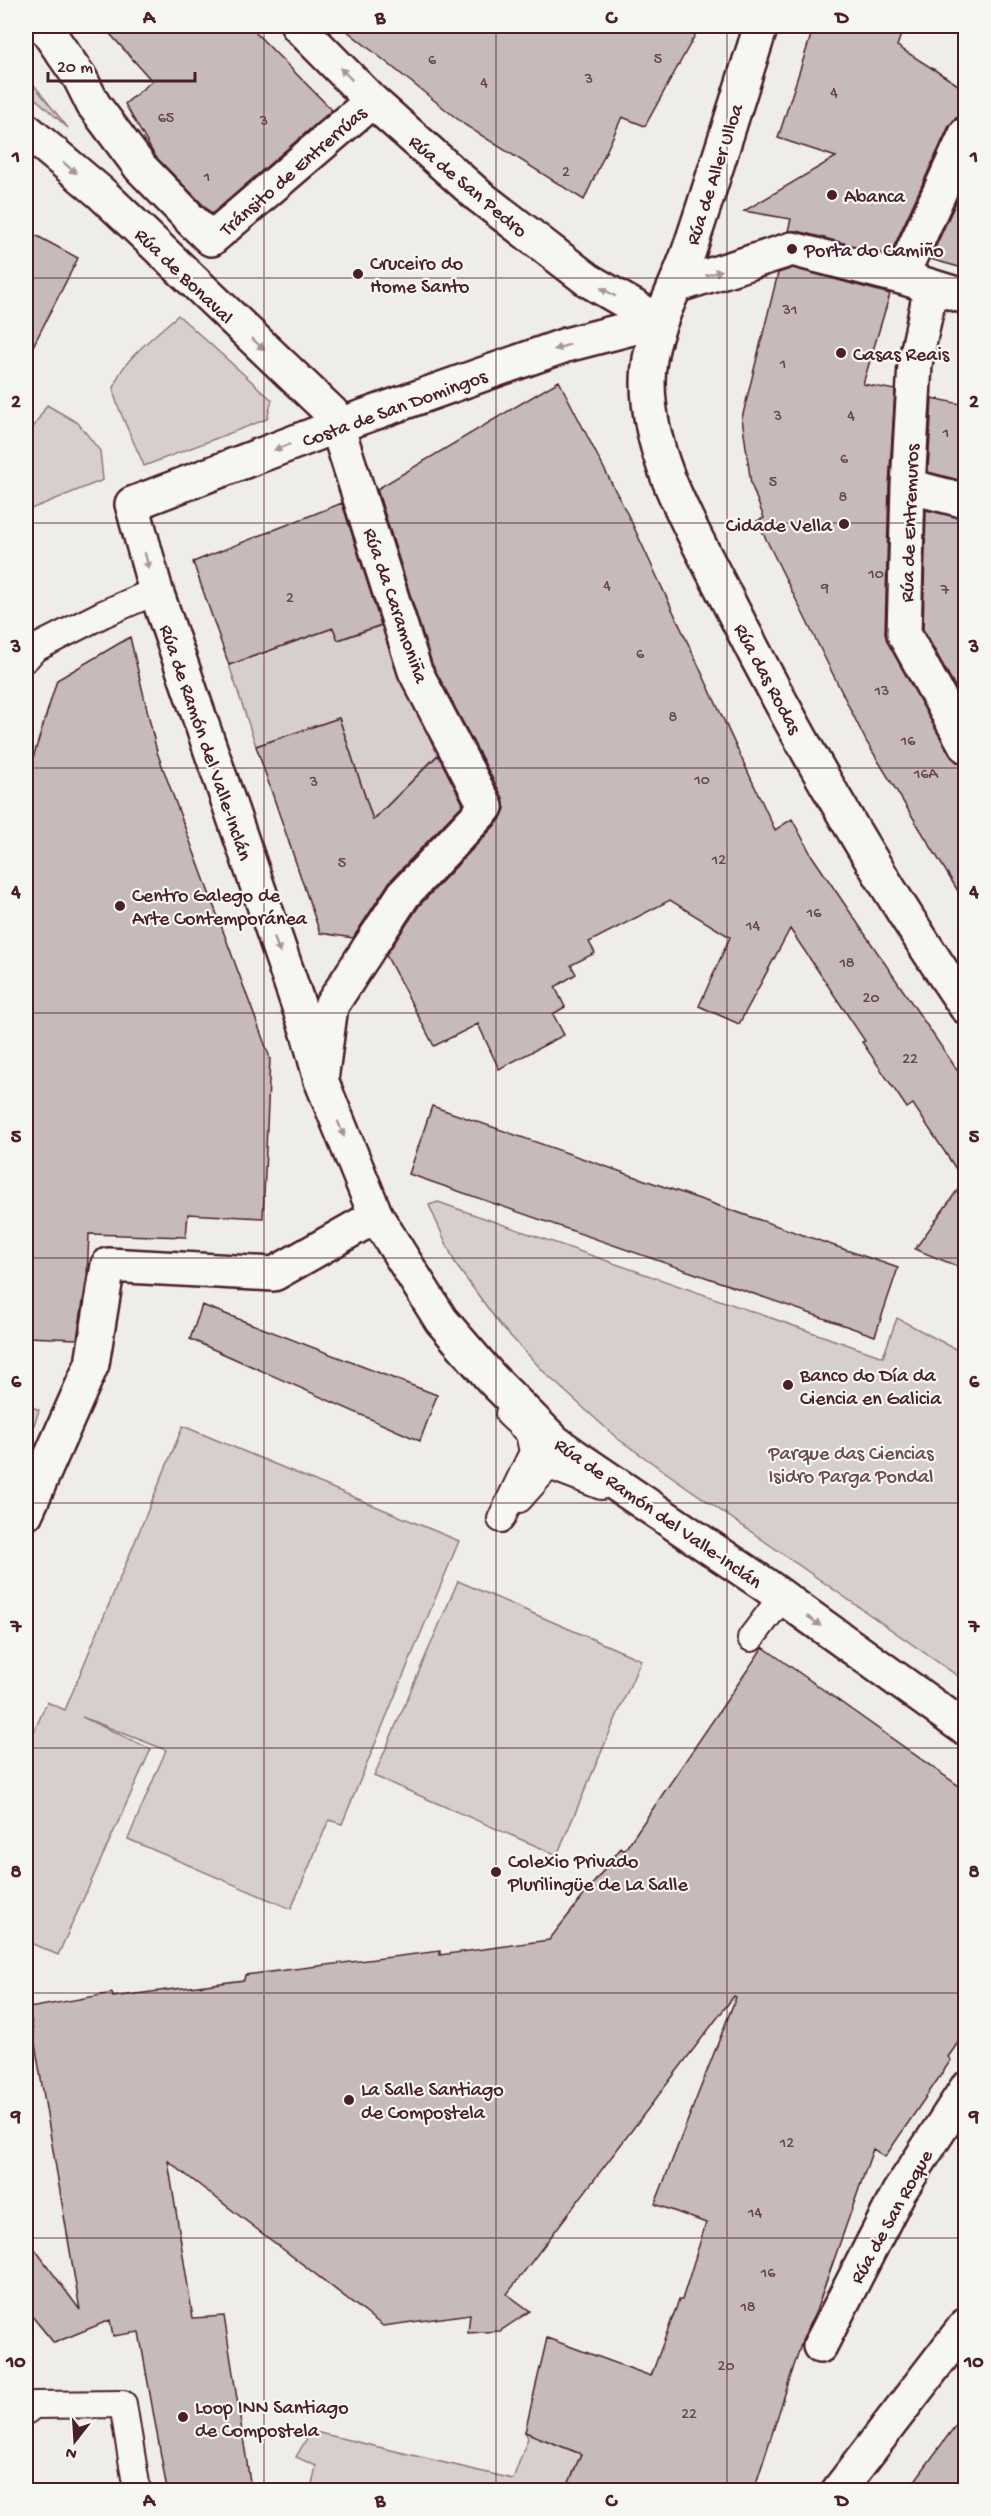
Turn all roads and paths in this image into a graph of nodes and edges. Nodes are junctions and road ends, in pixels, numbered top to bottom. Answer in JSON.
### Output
{"nodes":[{"id":1,"x":44,"y":26,"type":"edge"},
{"id":2,"x":298,"y":26,"type":"edge"},
{"id":3,"x":761,"y":26,"type":"edge"},
{"id":4,"x":372,"y":101,"type":"junction"},
{"id":5,"x":26,"y":130,"type":"edge"},
{"id":6,"x":966,"y":134,"type":"edge"},
{"id":7,"x":901,"y":277,"type":"junction"},
{"id":8,"x":676,"y":286,"type":"junction"},
{"id":9,"x":931,"y":287,"type":"junction"},
{"id":10,"x":966,"y":297,"type":"edge"},
{"id":11,"x":659,"y":321,"type":"junction"},
{"id":12,"x":337,"y":426,"type":"junction"},
{"id":13,"x":908,"y":486,"type":"junction"},
{"id":14,"x":966,"y":501,"type":"edge"},
{"id":15,"x":132,"y":504,"type":"joint"},
{"id":16,"x":156,"y":591,"type":"junction"},
{"id":17,"x":26,"y":658,"type":"edge"},
{"id":18,"x":966,"y":746,"type":"edge"},
{"id":19,"x":966,"y":1007,"type":"edge"},
{"id":20,"x":321,"y":1080,"type":"junction"},
{"id":21,"x":376,"y":1216,"type":"junction"},
{"id":22,"x":437,"y":1315,"type":"junction"},
{"id":23,"x":646,"y":1504,"type":"junction"},
{"id":24,"x":26,"y":1513,"type":"edge"},
{"id":25,"x":782,"y":1597,"type":"junction"},
{"id":26,"x":751,"y":1638,"type":"dead end"},
{"id":27,"x":966,"y":1729,"type":"edge"},
{"id":28,"x":966,"y":2089,"type":"edge"},
{"id":29,"x":966,"y":2325,"type":"edge"},
{"id":30,"x":820,"y":2346,"type":"dead end"},
{"id":31,"x":26,"y":2411,"type":"edge"},
{"id":32,"x":137,"y":2490,"type":"edge"},
{"id":33,"x":840,"y":2490,"type":"edge"}],
"edges":[{"from":1,"to":4,"type":"street","name":"Tránsito de Entrerrúas"},
{"from":4,"to":2,"type":"street","name":"Rúa de San Pedro","one_way":true},
{"from":3,"to":8,"type":"street","name":"Rúa de Aller Ulloa"},
{"from":11,"to":4,"type":"street","name":"Rúa de San Pedro","one_way":true},
{"from":5,"to":12,"type":"street","name":"Rúa de Bonaval","one_way":true},
{"from":6,"to":7,"type":"street"},
{"from":8,"to":7,"type":"street","one_way":true},
{"from":7,"to":9,"type":"street"},
{"from":8,"to":11,"type":"street","name":"Rúa de Aller Ulloa"},
{"from":9,"to":10,"type":"street"},
{"from":9,"to":13,"type":"street","name":"Rúa de Entremuros"},
{"from":11,"to":12,"type":"street","name":"Costa de San Domingos","one_way":true},
{"from":11,"to":19,"type":"street","name":"Rúa das Rodas"},
{"from":12,"to":15,"type":"street","name":"Costa de San Domingos","one_way":true},
{"from":12,"to":20,"type":"street","name":"Rúa da Caramoniña"},
{"from":13,"to":14,"type":"street"},
{"from":13,"to":18,"type":"street","name":"Rúa de Entremuros"},
{"from":15,"to":16,"type":"street","name":"Rúa de Ramón del Valle-Inclán","one_way":true},
{"from":16,"to":17,"type":"lane"},
{"from":16,"to":20,"type":"street","name":"Rúa de Ramón del Valle-Inclán","one_way":true},
{"from":20,"to":21,"type":"street","name":"Rúa de Ramón del Valle-Inclán","one_way":true},
{"from":21,"to":22,"type":"street","name":"Rúa de Ramón del Valle-Inclán"},
{"from":21,"to":24,"type":"street"},
{"from":22,"to":23,"type":"street","name":"Rúa de Ramón del Valle-Inclán"},
{"from":22,"to":23,"type":"lane"},
{"from":23,"to":25,"type":"street","name":"Rúa de Ramón del Valle-Inclán"},
{"from":25,"to":26,"type":"lane"},
{"from":25,"to":27,"type":"street","name":"Rúa de Ramón del Valle-Inclán","one_way":true},
{"from":28,"to":30,"type":"street","name":"Rúa de San Roque"},
{"from":29,"to":33,"type":"street"},
{"from":31,"to":32,"type":"lane"}]}
